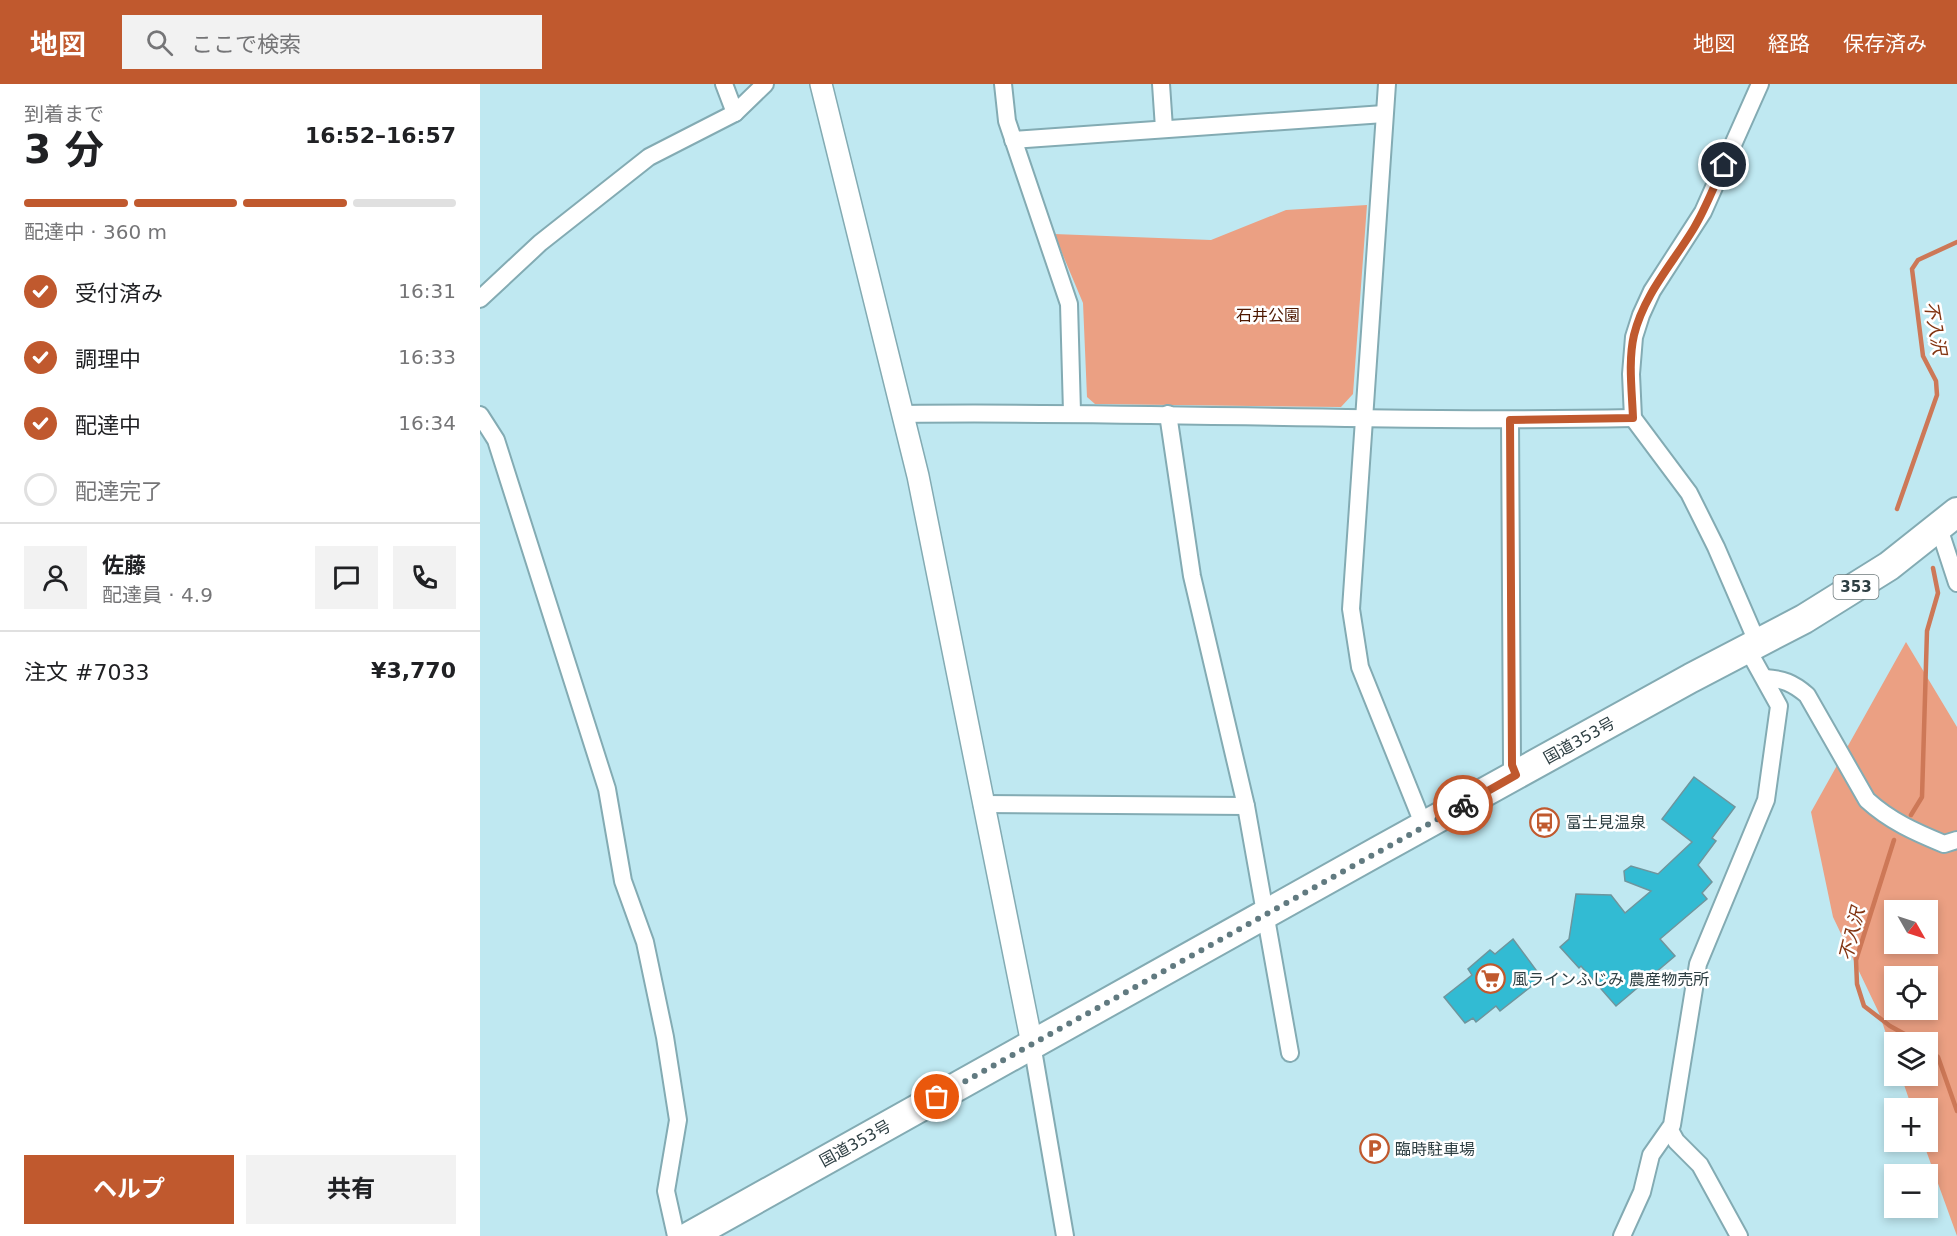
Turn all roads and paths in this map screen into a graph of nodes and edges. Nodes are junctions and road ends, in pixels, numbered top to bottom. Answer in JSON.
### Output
{"nodes":[{"id":1,"x":724,"y":84,"type":"edge"},
{"id":2,"x":765,"y":84,"type":"edge"},
{"id":3,"x":821,"y":84,"type":"edge"},
{"id":4,"x":1003,"y":84,"type":"edge"},
{"id":5,"x":1161,"y":84,"type":"edge"},
{"id":6,"x":1387,"y":84,"type":"edge"},
{"id":7,"x":1760,"y":84,"type":"edge"},
{"id":8,"x":735,"y":113,"type":"junction"},
{"id":9,"x":1384,"y":114,"type":"junction"},
{"id":10,"x":1164,"y":128,"type":"junction"},
{"id":11,"x":1013,"y":140,"type":"junction"},
{"id":12,"x":480,"y":299,"type":"edge"},
{"id":13,"x":1072,"y":412,"type":"junction"},
{"id":14,"x":904,"y":414,"type":"junction"},
{"id":15,"x":1168,"y":414,"type":"junction"},
{"id":16,"x":480,"y":415,"type":"edge"},
{"id":17,"x":1364,"y":417,"type":"junction"},
{"id":18,"x":1633,"y":418,"type":"junction"},
{"id":19,"x":1510,"y":420,"type":"junction"},
{"id":20,"x":1948,"y":520,"type":"edge"},
{"id":21,"x":1957,"y":584,"type":"edge"},
{"id":22,"x":1753,"y":647,"type":"junction"},
{"id":23,"x":1765,"y":678,"type":"junction"},
{"id":24,"x":1516,"y":775,"type":"junction"},
{"id":25,"x":982,"y":804,"type":"junction"},
{"id":26,"x":1245,"y":806,"type":"junction"},
{"id":27,"x":1424,"y":826,"type":"junction"},
{"id":28,"x":1957,"y":840,"type":"edge"},
{"id":29,"x":1266,"y":914,"type":"junction"},
{"id":30,"x":1032,"y":1044,"type":"junction"},
{"id":31,"x":1290,"y":1053,"type":"dead end"},
{"id":32,"x":1670,"y":1130,"type":"junction"},
{"id":33,"x":676,"y":1236,"type":"edge"},
{"id":34,"x":690,"y":1236,"type":"edge"},
{"id":35,"x":1065,"y":1236,"type":"edge"},
{"id":36,"x":1622,"y":1236,"type":"edge"},
{"id":37,"x":1739,"y":1236,"type":"edge"}],
"edges":[{"from":1,"to":8,"type":"street"},
{"from":2,"to":8,"type":"street"},
{"from":3,"to":14,"type":"street"},
{"from":4,"to":11,"type":"street"},
{"from":5,"to":10,"type":"street"},
{"from":6,"to":9,"type":"street"},
{"from":7,"to":18,"type":"street"},
{"from":8,"to":12,"type":"street"},
{"from":9,"to":10,"type":"street"},
{"from":9,"to":17,"type":"street"},
{"from":10,"to":11,"type":"street"},
{"from":11,"to":13,"type":"street"},
{"from":13,"to":14,"type":"street"},
{"from":13,"to":15,"type":"street"},
{"from":14,"to":25,"type":"street"},
{"from":15,"to":17,"type":"street"},
{"from":15,"to":26,"type":"street"},
{"from":16,"to":33,"type":"street"},
{"from":17,"to":19,"type":"street"},
{"from":17,"to":27,"type":"street"},
{"from":18,"to":19,"type":"street"},
{"from":18,"to":22,"type":"street"},
{"from":19,"to":24,"type":"street"},
{"from":20,"to":21,"type":"street"},
{"from":20,"to":22,"type":"highway","name":"国道353号","number":"353"},
{"from":22,"to":23,"type":"street"},
{"from":22,"to":24,"type":"highway","name":"国道353号","number":"353"},
{"from":23,"to":28,"type":"street"},
{"from":23,"to":32,"type":"street"},
{"from":24,"to":27,"type":"highway","name":"国道353号","number":"353"},
{"from":25,"to":26,"type":"street"},
{"from":25,"to":30,"type":"street"},
{"from":26,"to":29,"type":"street"},
{"from":27,"to":29,"type":"highway","name":"国道353号","number":"353"},
{"from":29,"to":30,"type":"highway","name":"国道353号","number":"353"},
{"from":29,"to":31,"type":"street"},
{"from":30,"to":34,"type":"highway","name":"国道353号","number":"353"},
{"from":30,"to":35,"type":"street"},
{"from":32,"to":36,"type":"street"},
{"from":32,"to":37,"type":"street"}]}
